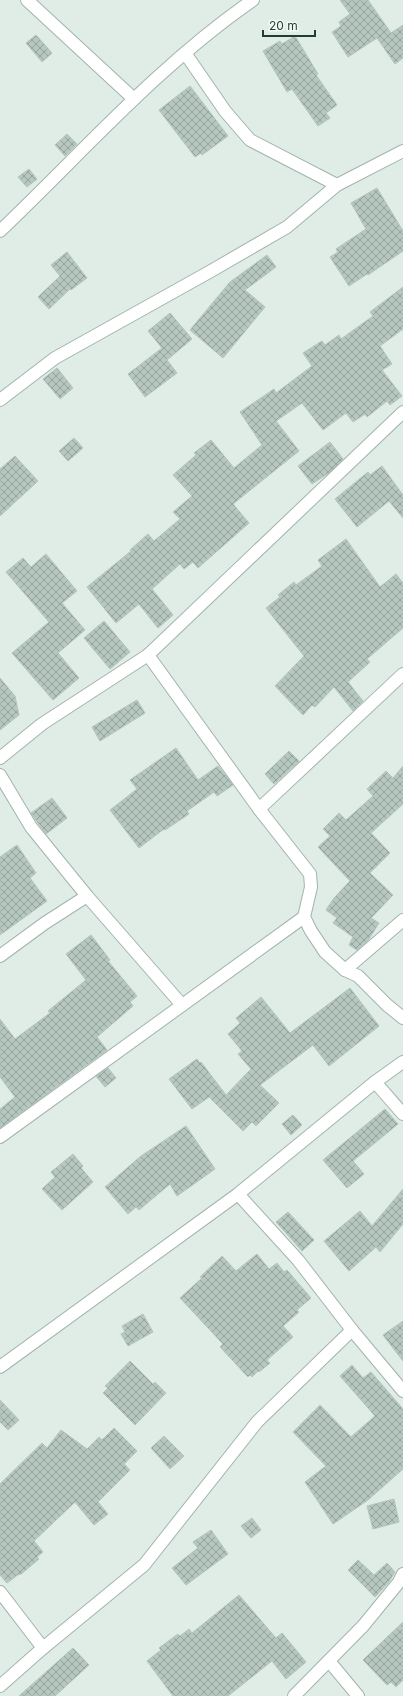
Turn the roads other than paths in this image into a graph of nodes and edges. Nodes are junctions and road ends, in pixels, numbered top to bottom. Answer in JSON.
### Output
{"nodes":[{"id":1,"x":27,"y":0,"type":"edge"},
{"id":2,"x":253,"y":0,"type":"edge"},
{"id":3,"x":185,"y":53,"type":"junction"},
{"id":4,"x":134,"y":99,"type":"junction"},
{"id":5,"x":403,"y":151,"type":"edge"},
{"id":6,"x":337,"y":185,"type":"junction"},
{"id":7,"x":0,"y":231,"type":"edge"},
{"id":8,"x":0,"y":400,"type":"edge"},
{"id":9,"x":403,"y":412,"type":"edge"},
{"id":10,"x":148,"y":655,"type":"junction"},
{"id":11,"x":403,"y":674,"type":"edge"},
{"id":12,"x":0,"y":758,"type":"edge"},
{"id":13,"x":0,"y":774,"type":"edge"},
{"id":14,"x":259,"y":808,"type":"junction"},
{"id":15,"x":86,"y":896,"type":"junction"},
{"id":16,"x":304,"y":917,"type":"junction"},
{"id":17,"x":403,"y":920,"type":"edge"},
{"id":18,"x":0,"y":956,"type":"edge"},
{"id":19,"x":344,"y":970,"type":"junction"},
{"id":20,"x":182,"y":1005,"type":"junction"},
{"id":21,"x":403,"y":1018,"type":"edge"},
{"id":22,"x":403,"y":1062,"type":"edge"},
{"id":23,"x":375,"y":1082,"type":"junction"},
{"id":24,"x":403,"y":1114,"type":"edge"},
{"id":25,"x":0,"y":1136,"type":"edge"},
{"id":26,"x":238,"y":1194,"type":"junction"},
{"id":27,"x":352,"y":1330,"type":"junction"},
{"id":28,"x":0,"y":1367,"type":"edge"},
{"id":29,"x":403,"y":1391,"type":"edge"},
{"id":30,"x":403,"y":1574,"type":"edge"},
{"id":31,"x":0,"y":1592,"type":"edge"},
{"id":32,"x":43,"y":1648,"type":"junction"},
{"id":33,"x":329,"y":1661,"type":"junction"},
{"id":34,"x":0,"y":1686,"type":"edge"},
{"id":35,"x":294,"y":1696,"type":"edge"},
{"id":36,"x":358,"y":1696,"type":"edge"}],
"edges":[{"from":1,"to":4,"type":"street"},
{"from":2,"to":3,"type":"street"},
{"from":3,"to":4,"type":"street"},
{"from":3,"to":6,"type":"street"},
{"from":4,"to":7,"type":"street"},
{"from":5,"to":6,"type":"street"},
{"from":6,"to":8,"type":"street"},
{"from":9,"to":10,"type":"street"},
{"from":10,"to":12,"type":"street"},
{"from":10,"to":14,"type":"street"},
{"from":11,"to":14,"type":"street"},
{"from":13,"to":15,"type":"street"},
{"from":14,"to":16,"type":"street"},
{"from":15,"to":18,"type":"street"},
{"from":15,"to":20,"type":"street"},
{"from":16,"to":19,"type":"street"},
{"from":16,"to":20,"type":"street"},
{"from":17,"to":19,"type":"street"},
{"from":19,"to":21,"type":"street"},
{"from":20,"to":25,"type":"street"},
{"from":22,"to":23,"type":"street"},
{"from":23,"to":24,"type":"street"},
{"from":23,"to":26,"type":"street"},
{"from":26,"to":27,"type":"street"},
{"from":26,"to":28,"type":"street"},
{"from":27,"to":29,"type":"street"},
{"from":27,"to":32,"type":"street"},
{"from":30,"to":33,"type":"street"},
{"from":31,"to":32,"type":"street"},
{"from":32,"to":34,"type":"street"},
{"from":33,"to":35,"type":"street"},
{"from":33,"to":36,"type":"street"}]}
